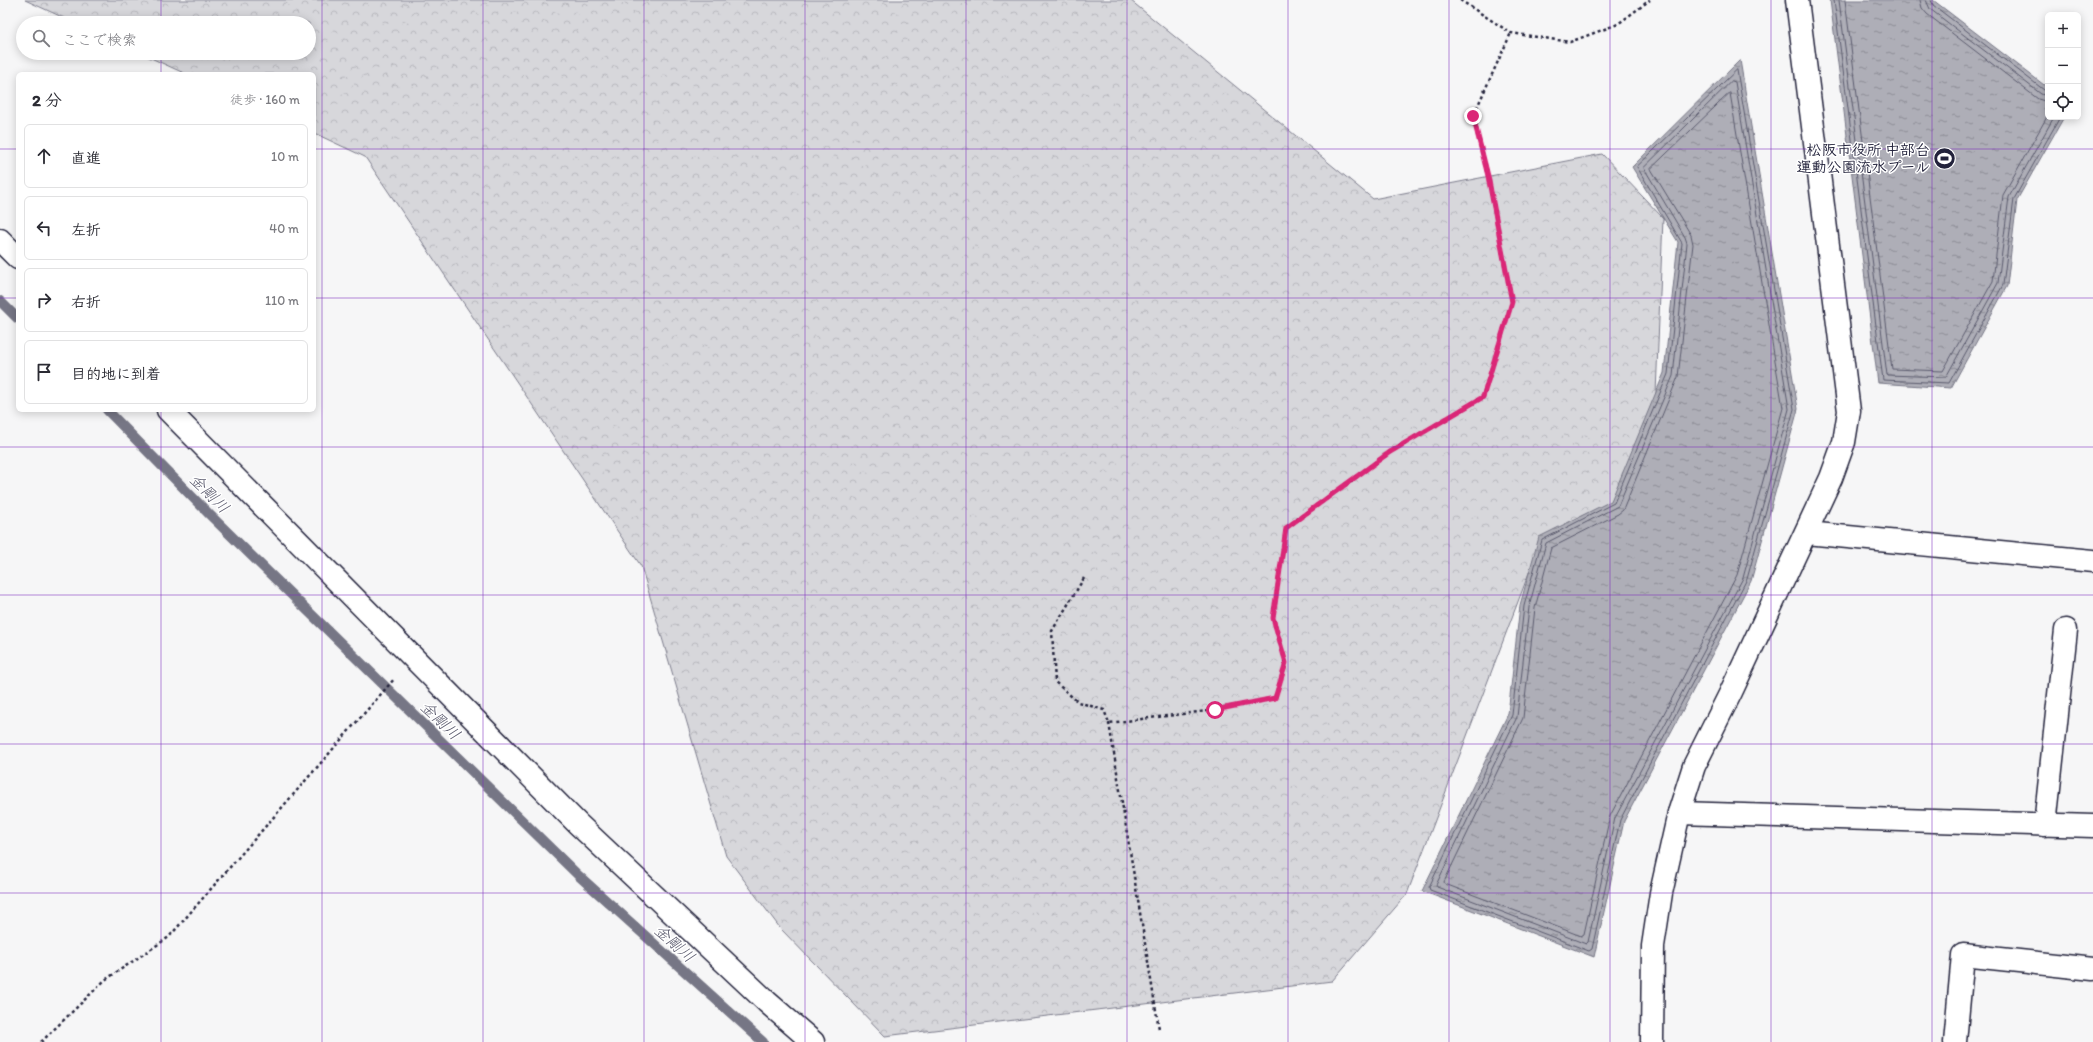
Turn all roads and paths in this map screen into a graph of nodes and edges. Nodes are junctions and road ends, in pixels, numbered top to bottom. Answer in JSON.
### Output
{"nodes":[{"id":1,"x":1460,"y":0,"type":"edge"},
{"id":2,"x":1650,"y":0,"type":"edge"},
{"id":3,"x":1796,"y":0,"type":"edge"},
{"id":4,"x":1511,"y":33,"type":"junction"},
{"id":5,"x":0,"y":240,"type":"edge"},
{"id":6,"x":16,"y":256,"type":"edge"},
{"id":7,"x":170,"y":412,"type":"edge"},
{"id":8,"x":1807,"y":533,"type":"junction"},
{"id":9,"x":2093,"y":561,"type":"edge"},
{"id":10,"x":1084,"y":578,"type":"dead end"},
{"id":11,"x":2066,"y":630,"type":"dead end"},
{"id":12,"x":413,"y":657,"type":"junction"},
{"id":13,"x":1108,"y":723,"type":"junction"},
{"id":14,"x":1679,"y":813,"type":"junction"},
{"id":15,"x":2044,"y":824,"type":"junction"},
{"id":16,"x":2093,"y":826,"type":"edge"},
{"id":17,"x":2093,"y":969,"type":"edge"},
{"id":18,"x":1159,"y":1029,"type":"dead end"},
{"id":19,"x":41,"y":1042,"type":"edge"},
{"id":20,"x":813,"y":1042,"type":"edge"},
{"id":21,"x":1652,"y":1042,"type":"edge"},
{"id":22,"x":1955,"y":1042,"type":"edge"}],
"edges":[{"from":1,"to":4,"type":"path"},
{"from":2,"to":4,"type":"path"},
{"from":3,"to":8,"type":"street"},
{"from":4,"to":13,"type":"path"},
{"from":5,"to":6,"type":"street"},
{"from":7,"to":12,"type":"street"},
{"from":8,"to":9,"type":"street"},
{"from":8,"to":14,"type":"street"},
{"from":10,"to":13,"type":"path"},
{"from":11,"to":15,"type":"street"},
{"from":12,"to":19,"type":"path"},
{"from":12,"to":20,"type":"street"},
{"from":13,"to":18,"type":"path"},
{"from":14,"to":15,"type":"street"},
{"from":14,"to":21,"type":"street"},
{"from":15,"to":16,"type":"street"},
{"from":17,"to":22,"type":"street"}]}
